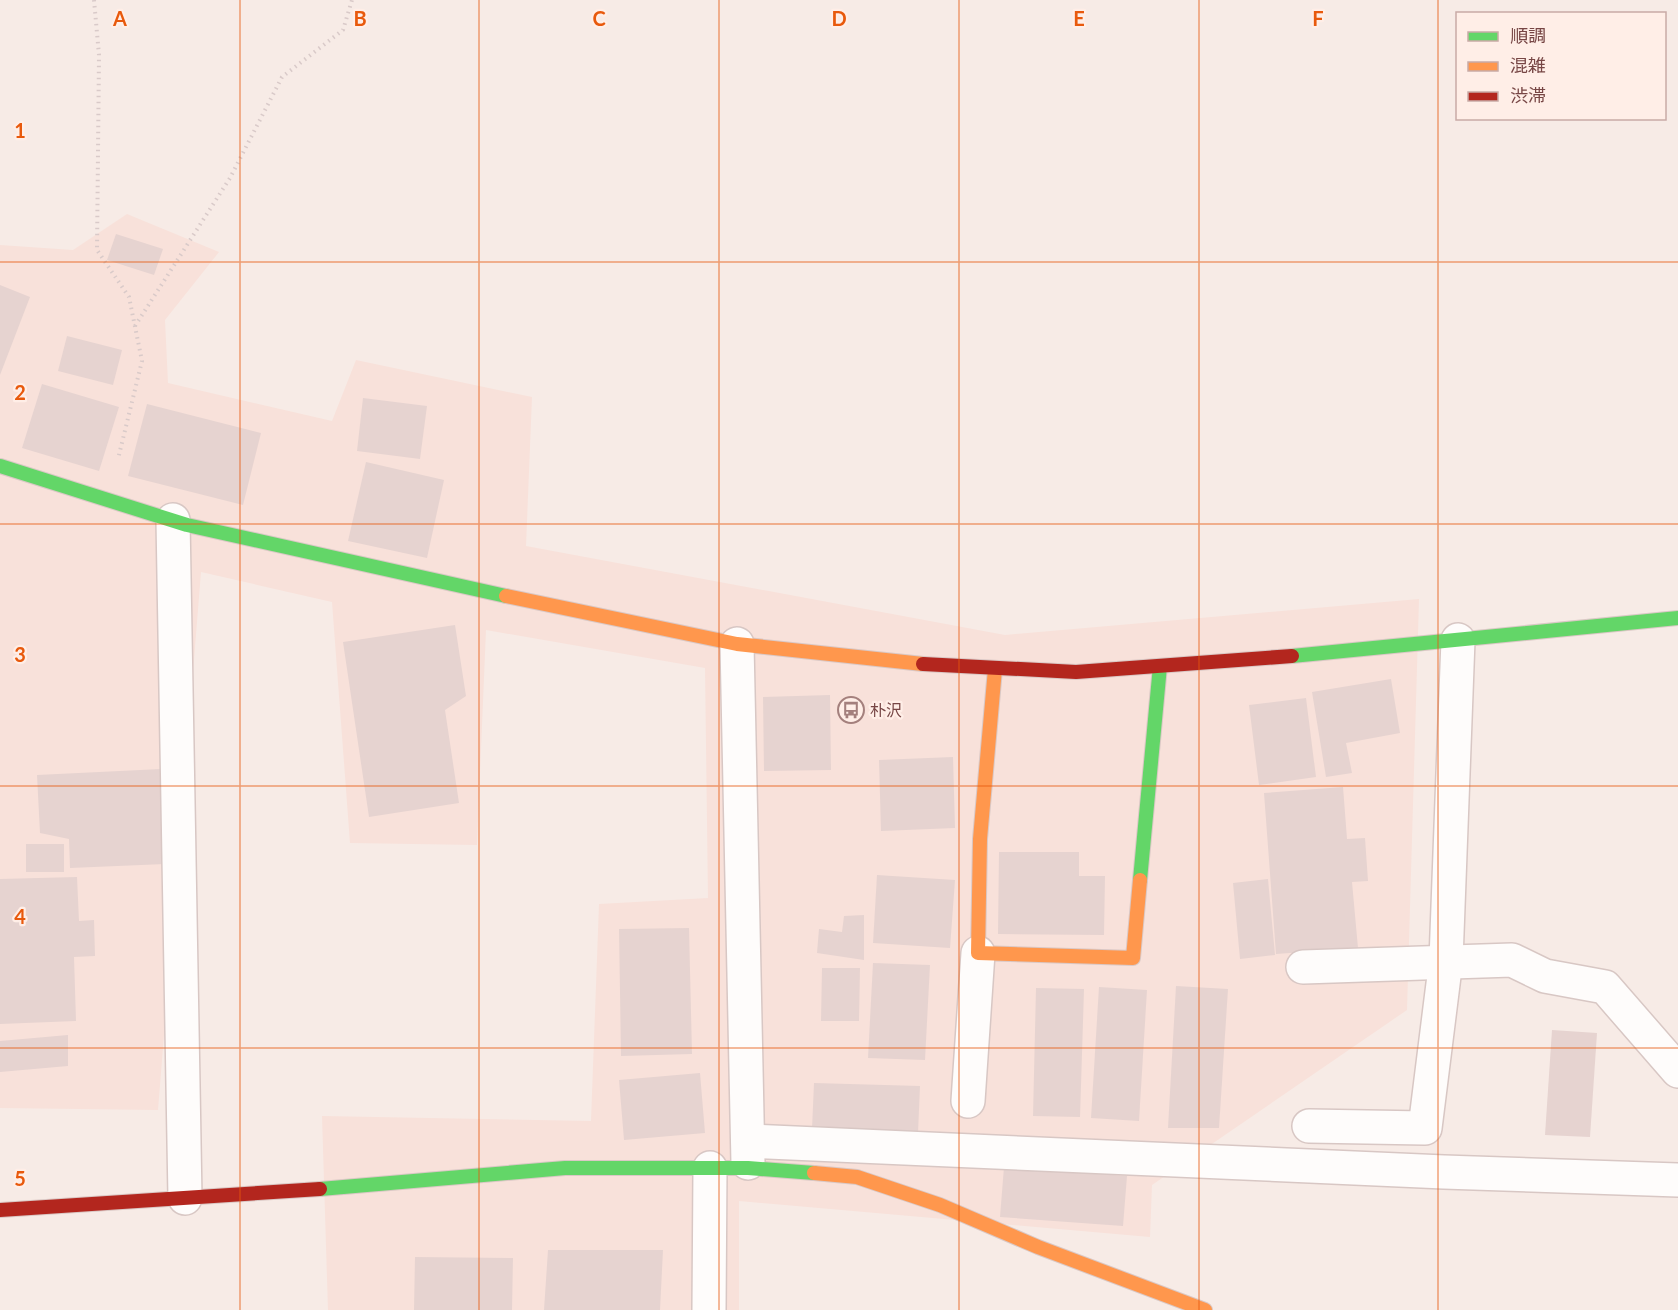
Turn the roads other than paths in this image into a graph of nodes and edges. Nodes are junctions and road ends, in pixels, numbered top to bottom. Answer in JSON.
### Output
{"nodes":[{"id":1,"x":0,"y":466,"type":"edge"},
{"id":2,"x":173,"y":520,"type":"junction"},
{"id":3,"x":1678,"y":618,"type":"edge"},
{"id":4,"x":1458,"y":640,"type":"junction"},
{"id":5,"x":737,"y":644,"type":"junction"},
{"id":6,"x":1160,"y":666,"type":"junction"},
{"id":7,"x":996,"y":669,"type":"junction"},
{"id":8,"x":978,"y":953,"type":"junction"},
{"id":9,"x":1446,"y":960,"type":"junction"},
{"id":10,"x":1303,"y":967,"type":"dead end"},
{"id":11,"x":1678,"y":1071,"type":"edge"},
{"id":12,"x":968,"y":1101,"type":"dead end"},
{"id":13,"x":1309,"y":1125,"type":"dead end"},
{"id":14,"x":748,"y":1155,"type":"junction"},
{"id":15,"x":710,"y":1168,"type":"junction"},
{"id":16,"x":1678,"y":1180,"type":"edge"},
{"id":17,"x":185,"y":1198,"type":"junction"},
{"id":18,"x":0,"y":1210,"type":"edge"},
{"id":19,"x":709,"y":1310,"type":"edge"},
{"id":20,"x":1205,"y":1310,"type":"edge"}],
"edges":[{"from":1,"to":2,"type":"street"},
{"from":2,"to":5,"type":"street"},
{"from":2,"to":17,"type":"street"},
{"from":3,"to":4,"type":"street"},
{"from":4,"to":6,"type":"street"},
{"from":4,"to":9,"type":"street"},
{"from":5,"to":7,"type":"street"},
{"from":5,"to":14,"type":"street"},
{"from":6,"to":7,"type":"street"},
{"from":6,"to":8,"type":"street"},
{"from":7,"to":8,"type":"street"},
{"from":8,"to":12,"type":"street"},
{"from":9,"to":10,"type":"street"},
{"from":9,"to":11,"type":"street"},
{"from":9,"to":13,"type":"street"},
{"from":14,"to":15,"type":"street"},
{"from":14,"to":16,"type":"street"},
{"from":14,"to":20,"type":"street"},
{"from":15,"to":17,"type":"street"},
{"from":15,"to":19,"type":"street"},
{"from":17,"to":18,"type":"street"}]}
